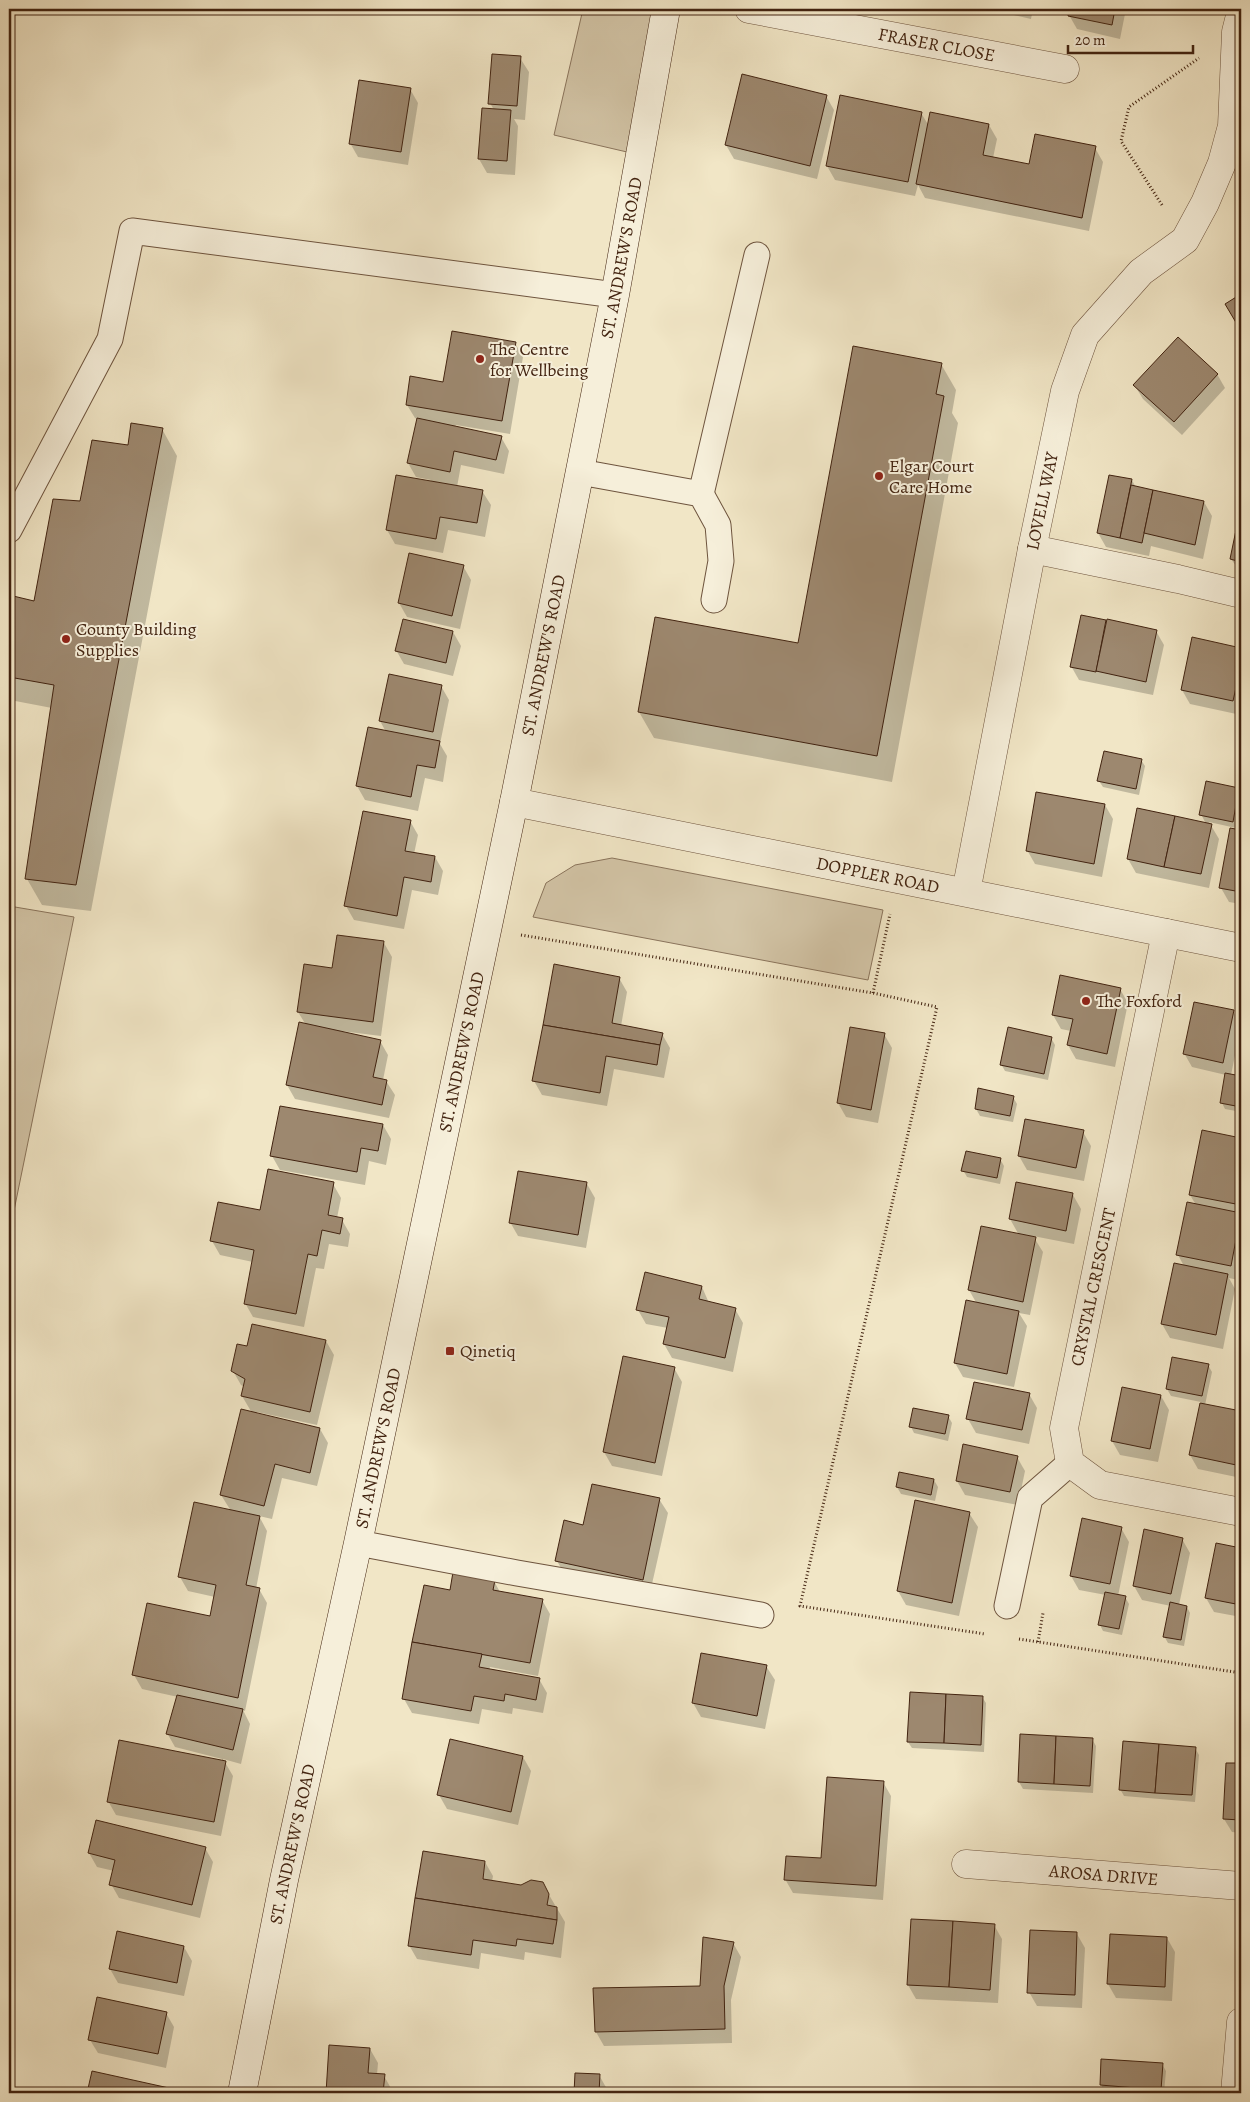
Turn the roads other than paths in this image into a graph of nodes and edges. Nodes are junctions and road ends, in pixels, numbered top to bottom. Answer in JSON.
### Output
{"nodes":[{"id":1,"x":666,"y":9,"type":"edge"},
{"id":2,"x":749,"y":9,"type":"edge"},
{"id":3,"x":1239,"y":22,"type":"edge"},
{"id":4,"x":1065,"y":69,"type":"dead end"},
{"id":5,"x":1238,"y":121,"type":"edge"},
{"id":6,"x":757,"y":255,"type":"dead end"},
{"id":7,"x":615,"y":295,"type":"junction"},
{"id":8,"x":580,"y":472,"type":"junction"},
{"id":9,"x":701,"y":494,"type":"junction"},
{"id":10,"x":9,"y":530,"type":"edge"},
{"id":11,"x":1032,"y":550,"type":"junction"},
{"id":12,"x":1241,"y":594,"type":"edge"},
{"id":13,"x":714,"y":600,"type":"dead end"},
{"id":14,"x":514,"y":802,"type":"junction"},
{"id":15,"x":966,"y":892,"type":"junction"},
{"id":16,"x":1166,"y":933,"type":"junction"},
{"id":17,"x":1241,"y":948,"type":"edge"},
{"id":18,"x":1070,"y":1463,"type":"junction"},
{"id":19,"x":1241,"y":1512,"type":"edge"},
{"id":20,"x":358,"y":1543,"type":"junction"},
{"id":21,"x":1007,"y":1606,"type":"dead end"},
{"id":22,"x":761,"y":1614,"type":"dead end"},
{"id":23,"x":966,"y":1864,"type":"dead end"},
{"id":24,"x":1241,"y":1886,"type":"edge"},
{"id":25,"x":1241,"y":2022,"type":"edge"},
{"id":26,"x":242,"y":2093,"type":"edge"},
{"id":27,"x":1235,"y":2093,"type":"edge"}],
"edges":[{"from":1,"to":7,"type":"street","name":"ST. ANDREW'S ROAD"},
{"from":2,"to":4,"type":"street","name":"FRASER CLOSE"},
{"from":3,"to":5,"type":"street","name":"LOVELL WAY"},
{"from":5,"to":11,"type":"street","name":"LOVELL WAY"},
{"from":6,"to":9,"type":"lane"},
{"from":7,"to":8,"type":"street","name":"ST. ANDREW'S ROAD"},
{"from":7,"to":10,"type":"lane"},
{"from":8,"to":9,"type":"lane"},
{"from":8,"to":14,"type":"street","name":"ST. ANDREW'S ROAD"},
{"from":9,"to":13,"type":"lane"},
{"from":11,"to":12,"type":"street"},
{"from":11,"to":15,"type":"street","name":"LOVELL WAY"},
{"from":14,"to":15,"type":"street","name":"DOPPLER ROAD"},
{"from":14,"to":20,"type":"street","name":"ST. ANDREW'S ROAD"},
{"from":15,"to":16,"type":"street","name":"DOPPLER ROAD"},
{"from":16,"to":17,"type":"street","name":"DOPPLER ROAD"},
{"from":16,"to":18,"type":"street","name":"CRYSTAL CRESCENT"},
{"from":18,"to":19,"type":"street"},
{"from":18,"to":21,"type":"lane"},
{"from":20,"to":22,"type":"lane"},
{"from":20,"to":26,"type":"street","name":"ST. ANDREW'S ROAD"},
{"from":23,"to":24,"type":"street","name":"AROSA DRIVE"},
{"from":25,"to":27,"type":"street"}]}
